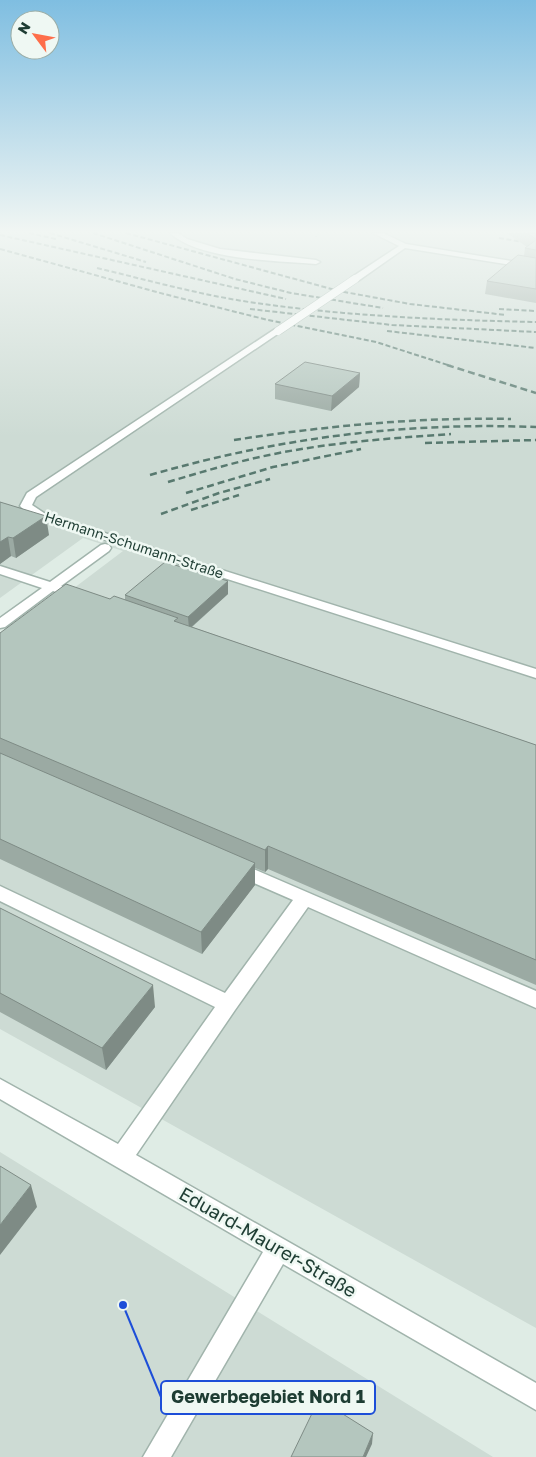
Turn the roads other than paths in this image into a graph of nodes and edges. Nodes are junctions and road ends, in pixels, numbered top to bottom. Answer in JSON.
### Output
{"nodes":[{"id":1,"x":323,"y":301,"type":"edge"},
{"id":2,"x":105,"y":548,"type":"dead end"},
{"id":3,"x":0,"y":570,"type":"edge"},
{"id":4,"x":51,"y":586,"type":"junction"},
{"id":5,"x":92,"y":601,"type":"edge"},
{"id":6,"x":0,"y":624,"type":"edge"},
{"id":7,"x":536,"y":674,"type":"edge"},
{"id":8,"x":224,"y":862,"type":"edge"},
{"id":9,"x":0,"y":893,"type":"edge"},
{"id":10,"x":305,"y":898,"type":"junction"},
{"id":11,"x":536,"y":1000,"type":"edge"},
{"id":12,"x":228,"y":1004,"type":"junction"},
{"id":13,"x":0,"y":1088,"type":"edge"},
{"id":14,"x":121,"y":1158,"type":"junction"},
{"id":15,"x":279,"y":1248,"type":"junction"},
{"id":16,"x":536,"y":1396,"type":"edge"},
{"id":17,"x":156,"y":1457,"type":"edge"}],
"edges":[{"from":1,"to":7,"type":"street","name":"Hermann-Schumann-Straße","bridge":true},
{"from":2,"to":4,"type":"street"},
{"from":3,"to":4,"type":"street"},
{"from":4,"to":5,"type":"street"},
{"from":4,"to":6,"type":"street"},
{"from":8,"to":10,"type":"street"},
{"from":9,"to":12,"type":"street"},
{"from":10,"to":11,"type":"street"},
{"from":10,"to":12,"type":"street"},
{"from":12,"to":14,"type":"street"},
{"from":13,"to":14,"type":"street","name":"Eduard-Maurer-Straße"},
{"from":14,"to":15,"type":"street","name":"Eduard-Maurer-Straße"},
{"from":15,"to":16,"type":"street","name":"Eduard-Maurer-Straße"},
{"from":15,"to":17,"type":"street"}]}
